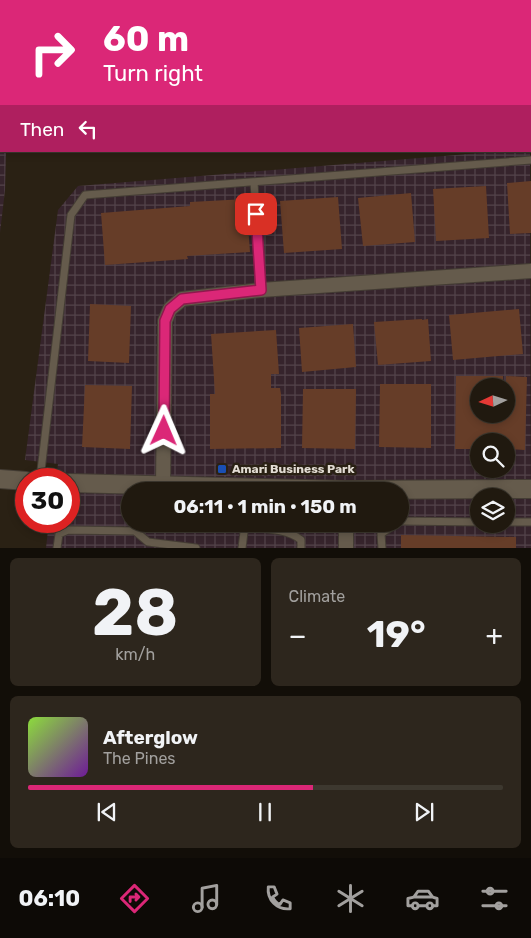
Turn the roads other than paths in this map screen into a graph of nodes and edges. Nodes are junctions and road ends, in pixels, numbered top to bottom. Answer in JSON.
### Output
{"nodes":[{"id":1,"x":531,"y":160,"type":"edge"},
{"id":2,"x":254,"y":182,"type":"junction"},
{"id":3,"x":531,"y":272,"type":"edge"},
{"id":4,"x":261,"y":290,"type":"junction"},
{"id":5,"x":41,"y":468,"type":"edge"},
{"id":6,"x":0,"y":480,"type":"edge"},
{"id":7,"x":15,"y":481,"type":"edge"},
{"id":8,"x":163,"y":482,"type":"edge"},
{"id":9,"x":80,"y":483,"type":"edge"},
{"id":10,"x":121,"y":485,"type":"edge"},
{"id":11,"x":531,"y":489,"type":"edge"},
{"id":12,"x":409,"y":490,"type":"edge"},
{"id":13,"x":409,"y":521,"type":"edge"},
{"id":14,"x":470,"y":522,"type":"edge"},
{"id":15,"x":515,"y":522,"type":"edge"},
{"id":16,"x":531,"y":522,"type":"edge"},
{"id":17,"x":244,"y":532,"type":"edge"},
{"id":18,"x":288,"y":532,"type":"edge"},
{"id":19,"x":346,"y":532,"type":"edge"},
{"id":20,"x":385,"y":532,"type":"edge"},
{"id":21,"x":57,"y":548,"type":"edge"},
{"id":22,"x":196,"y":548,"type":"edge"},
{"id":23,"x":242,"y":548,"type":"edge"},
{"id":24,"x":301,"y":548,"type":"edge"},
{"id":25,"x":346,"y":548,"type":"edge"},
{"id":26,"x":382,"y":548,"type":"edge"}],
"edges":[{"from":1,"to":2,"type":"lane"},
{"from":2,"to":4,"type":"lane"},
{"from":2,"to":5,"type":"lane"},
{"from":3,"to":4,"type":"street"},
{"from":4,"to":8,"type":"street"},
{"from":6,"to":7,"type":"street"},
{"from":9,"to":10,"type":"street"},
{"from":11,"to":12,"type":"street"},
{"from":13,"to":14,"type":"lane"},
{"from":15,"to":16,"type":"lane"},
{"from":17,"to":23,"type":"lane"},
{"from":18,"to":24,"type":"lane"},
{"from":19,"to":25,"type":"street"},
{"from":20,"to":26,"type":"lane"},
{"from":21,"to":22,"type":"lane"}]}
